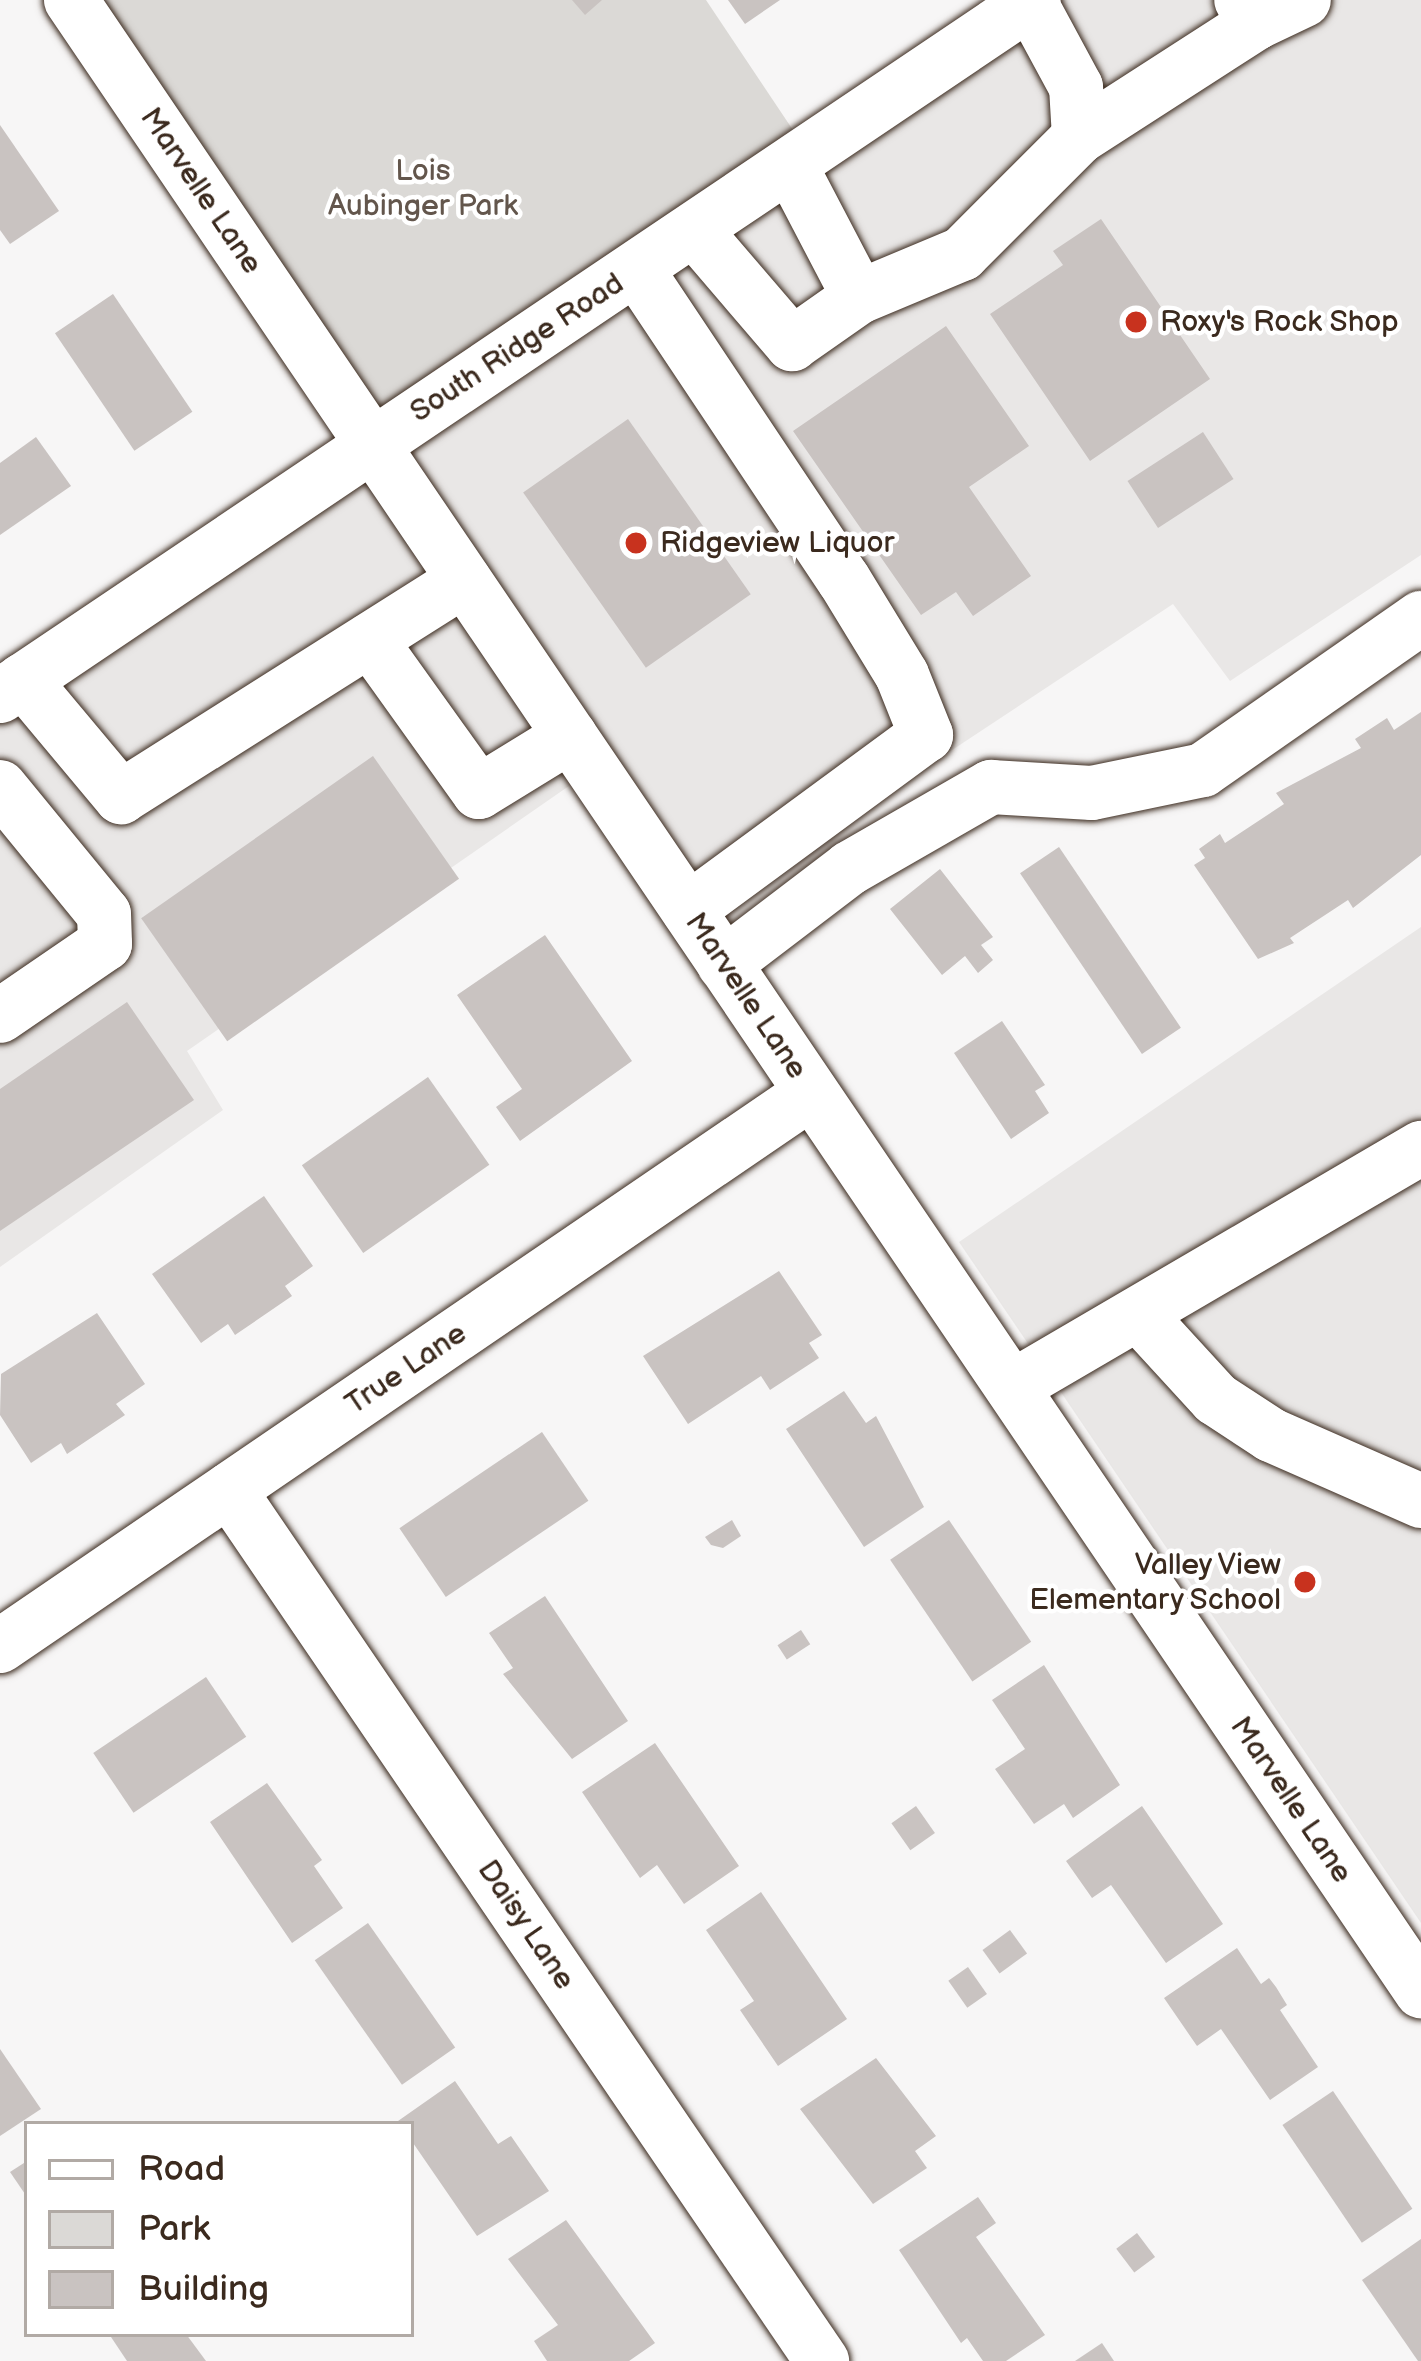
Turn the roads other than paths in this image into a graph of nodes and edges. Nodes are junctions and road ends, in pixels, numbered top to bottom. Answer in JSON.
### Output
{"nodes":[{"id":1,"x":71,"y":0,"type":"edge"},
{"id":2,"x":1304,"y":0,"type":"edge"},
{"id":3,"x":1032,"y":1,"type":"edge"},
{"id":4,"x":1248,"y":12,"type":"edge"},
{"id":5,"x":1079,"y":136,"type":"junction"},
{"id":6,"x":791,"y":167,"type":"junction"},
{"id":7,"x":696,"y":232,"type":"junction"},
{"id":8,"x":637,"y":270,"type":"junction"},
{"id":9,"x":860,"y":297,"type":"junction"},
{"id":10,"x":371,"y":443,"type":"junction"},
{"id":11,"x":464,"y":580,"type":"junction"},
{"id":12,"x":1421,"y":618,"type":"edge"},
{"id":13,"x":370,"y":640,"type":"junction"},
{"id":14,"x":12,"y":688,"type":"edge"},
{"id":15,"x":570,"y":736,"type":"junction"},
{"id":16,"x":0,"y":787,"type":"edge"},
{"id":17,"x":688,"y":910,"type":"junction"},
{"id":18,"x":724,"y":964,"type":"junction"},
{"id":19,"x":0,"y":1016,"type":"edge"},
{"id":20,"x":811,"y":1093,"type":"junction"},
{"id":21,"x":1421,"y":1148,"type":"edge"},
{"id":22,"x":1138,"y":1314,"type":"junction"},
{"id":23,"x":1012,"y":1388,"type":"junction"},
{"id":24,"x":1421,"y":1453,"type":"edge"},
{"id":25,"x":230,"y":1490,"type":"junction"},
{"id":26,"x":1397,"y":1492,"type":"edge"},
{"id":27,"x":0,"y":1646,"type":"edge"},
{"id":28,"x":1421,"y":1991,"type":"edge"},
{"id":29,"x":822,"y":2361,"type":"edge"}],
"edges":[{"from":1,"to":10,"type":"street","name":"Marvelle Lane"},
{"from":2,"to":4,"type":"street"},
{"from":3,"to":5,"type":"street"},
{"from":3,"to":6,"type":"street","name":"South Ridge Road"},
{"from":4,"to":5,"type":"street"},
{"from":5,"to":9,"type":"street"},
{"from":6,"to":7,"type":"street","name":"South Ridge Road"},
{"from":6,"to":9,"type":"street"},
{"from":7,"to":8,"type":"street","name":"South Ridge Road"},
{"from":7,"to":9,"type":"street"},
{"from":8,"to":10,"type":"street","name":"South Ridge Road"},
{"from":8,"to":17,"type":"street"},
{"from":10,"to":11,"type":"street","name":"Marvelle Lane"},
{"from":10,"to":14,"type":"street","name":"South Ridge Road"},
{"from":11,"to":13,"type":"street"},
{"from":11,"to":15,"type":"street","name":"Marvelle Lane"},
{"from":12,"to":18,"type":"street"},
{"from":13,"to":14,"type":"street"},
{"from":13,"to":15,"type":"street"},
{"from":15,"to":17,"type":"street","name":"Marvelle Lane"},
{"from":16,"to":19,"type":"street"},
{"from":17,"to":18,"type":"street","name":"Marvelle Lane"},
{"from":18,"to":20,"type":"street","name":"Marvelle Lane"},
{"from":20,"to":23,"type":"street","name":"Marvelle Lane"},
{"from":20,"to":25,"type":"street","name":"True Lane"},
{"from":21,"to":22,"type":"street"},
{"from":22,"to":23,"type":"street"},
{"from":22,"to":26,"type":"street"},
{"from":23,"to":28,"type":"street","name":"Marvelle Lane"},
{"from":24,"to":26,"type":"street"},
{"from":25,"to":27,"type":"street","name":"True Lane"},
{"from":25,"to":29,"type":"street","name":"Daisy Lane"}]}
